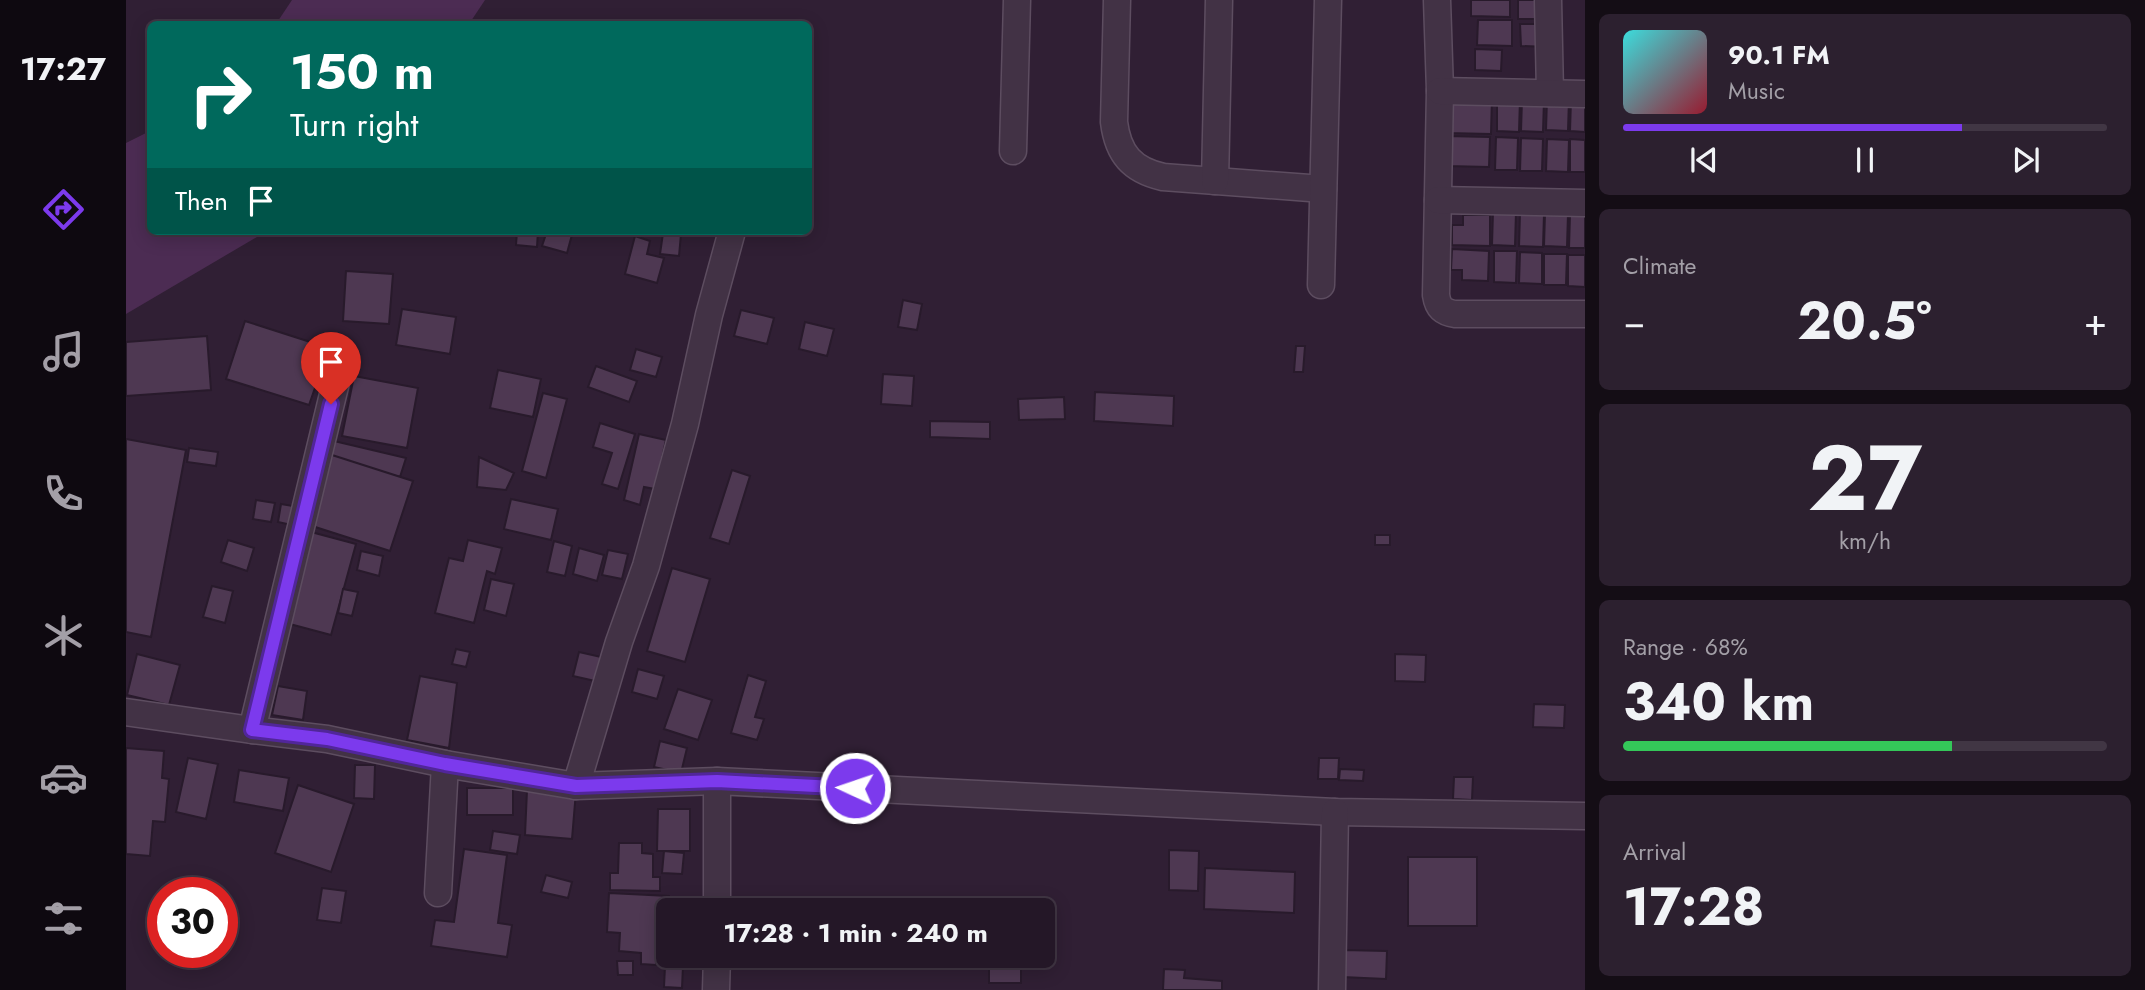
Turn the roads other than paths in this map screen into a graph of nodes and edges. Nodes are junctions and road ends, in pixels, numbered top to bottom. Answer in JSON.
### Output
{"nodes":[{"id":1,"x":1017,"y":0,"type":"edge"},
{"id":2,"x":1117,"y":0,"type":"edge"},
{"id":3,"x":1219,"y":0,"type":"edge"},
{"id":4,"x":1328,"y":0,"type":"edge"},
{"id":5,"x":1437,"y":0,"type":"edge"},
{"id":6,"x":1548,"y":0,"type":"edge"},
{"id":7,"x":1440,"y":91,"type":"junction"},
{"id":8,"x":1550,"y":93,"type":"junction"},
{"id":9,"x":1585,"y":94,"type":"edge"},
{"id":10,"x":1013,"y":151,"type":"dead end"},
{"id":11,"x":1215,"y":181,"type":"junction"},
{"id":12,"x":1323,"y":189,"type":"junction"},
{"id":13,"x":1438,"y":200,"type":"junction"},
{"id":14,"x":1585,"y":203,"type":"edge"},
{"id":15,"x":731,"y":235,"type":"edge"},
{"id":16,"x":1321,"y":285,"type":"dead end"},
{"id":17,"x":1585,"y":314,"type":"edge"},
{"id":18,"x":343,"y":353,"type":"dead end"},
{"id":19,"x":126,"y":712,"type":"edge"},
{"id":20,"x":252,"y":730,"type":"junction"},
{"id":21,"x":445,"y":764,"type":"junction"},
{"id":22,"x":717,"y":781,"type":"junction"},
{"id":23,"x":576,"y":786,"type":"junction"},
{"id":24,"x":1335,"y":812,"type":"junction"},
{"id":25,"x":1585,"y":817,"type":"edge"},
{"id":26,"x":438,"y":893,"type":"dead end"},
{"id":27,"x":717,"y":898,"type":"edge"},
{"id":28,"x":717,"y":968,"type":"edge"},
{"id":29,"x":716,"y":990,"type":"edge"},
{"id":30,"x":1332,"y":990,"type":"edge"}],
"edges":[{"from":1,"to":10,"type":"street"},
{"from":2,"to":11,"type":"street"},
{"from":3,"to":11,"type":"street"},
{"from":4,"to":12,"type":"street"},
{"from":5,"to":7,"type":"street"},
{"from":6,"to":8,"type":"street"},
{"from":7,"to":8,"type":"street"},
{"from":7,"to":13,"type":"street"},
{"from":8,"to":9,"type":"street"},
{"from":11,"to":12,"type":"street"},
{"from":12,"to":16,"type":"street"},
{"from":13,"to":14,"type":"street"},
{"from":13,"to":17,"type":"street"},
{"from":15,"to":23,"type":"street"},
{"from":18,"to":20,"type":"street"},
{"from":19,"to":20,"type":"street"},
{"from":20,"to":21,"type":"street"},
{"from":21,"to":23,"type":"street"},
{"from":21,"to":26,"type":"street"},
{"from":22,"to":23,"type":"street"},
{"from":22,"to":24,"type":"street"},
{"from":22,"to":27,"type":"street"},
{"from":24,"to":25,"type":"street"},
{"from":24,"to":30,"type":"street"},
{"from":28,"to":29,"type":"street"}]}
